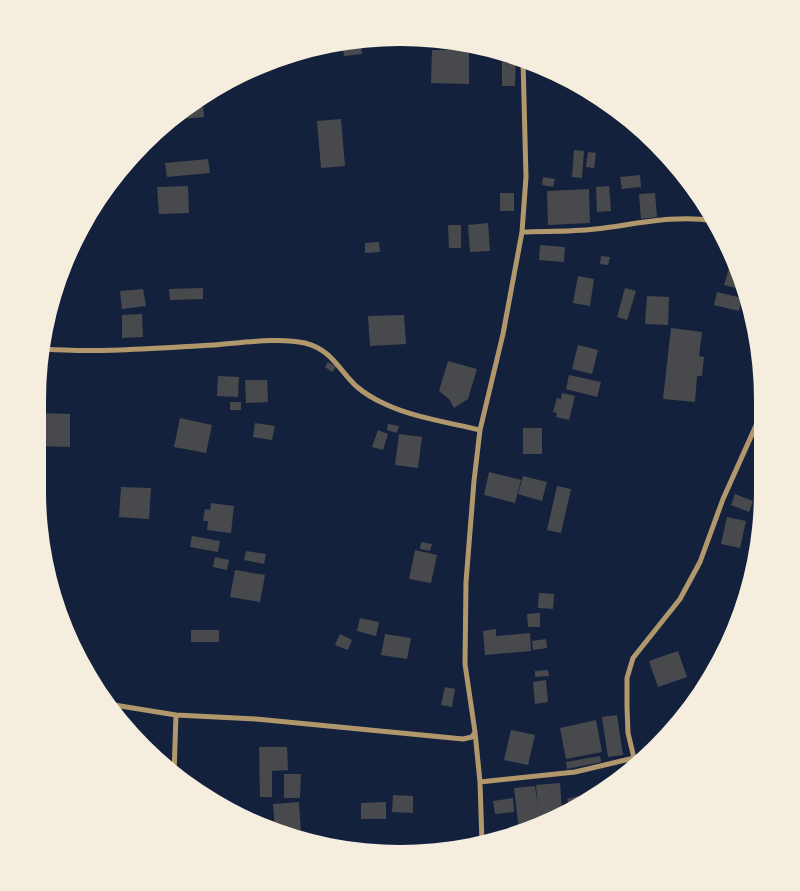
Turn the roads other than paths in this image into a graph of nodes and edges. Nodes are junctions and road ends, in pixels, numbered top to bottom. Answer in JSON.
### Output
{"nodes":[{"id":1,"x":523,"y":69,"type":"edge"},
{"id":2,"x":704,"y":219,"type":"edge"},
{"id":3,"x":522,"y":232,"type":"junction"},
{"id":4,"x":50,"y":349,"type":"edge"},
{"id":5,"x":480,"y":430,"type":"junction"},
{"id":6,"x":754,"y":430,"type":"edge"},
{"id":7,"x":119,"y":706,"type":"edge"},
{"id":8,"x":176,"y":715,"type":"junction"},
{"id":9,"x":475,"y":732,"type":"junction"},
{"id":10,"x":634,"y":756,"type":"edge"},
{"id":11,"x":631,"y":759,"type":"edge"},
{"id":12,"x":174,"y":763,"type":"edge"},
{"id":13,"x":480,"y":782,"type":"junction"},
{"id":14,"x":482,"y":835,"type":"edge"}],
"edges":[{"from":1,"to":3,"type":"street"},
{"from":2,"to":3,"type":"street"},
{"from":3,"to":5,"type":"street"},
{"from":4,"to":5,"type":"street"},
{"from":5,"to":9,"type":"street"},
{"from":6,"to":10,"type":"street"},
{"from":7,"to":8,"type":"street"},
{"from":8,"to":9,"type":"street"},
{"from":8,"to":12,"type":"street"},
{"from":9,"to":13,"type":"street"},
{"from":11,"to":13,"type":"street"},
{"from":13,"to":14,"type":"street"}]}
